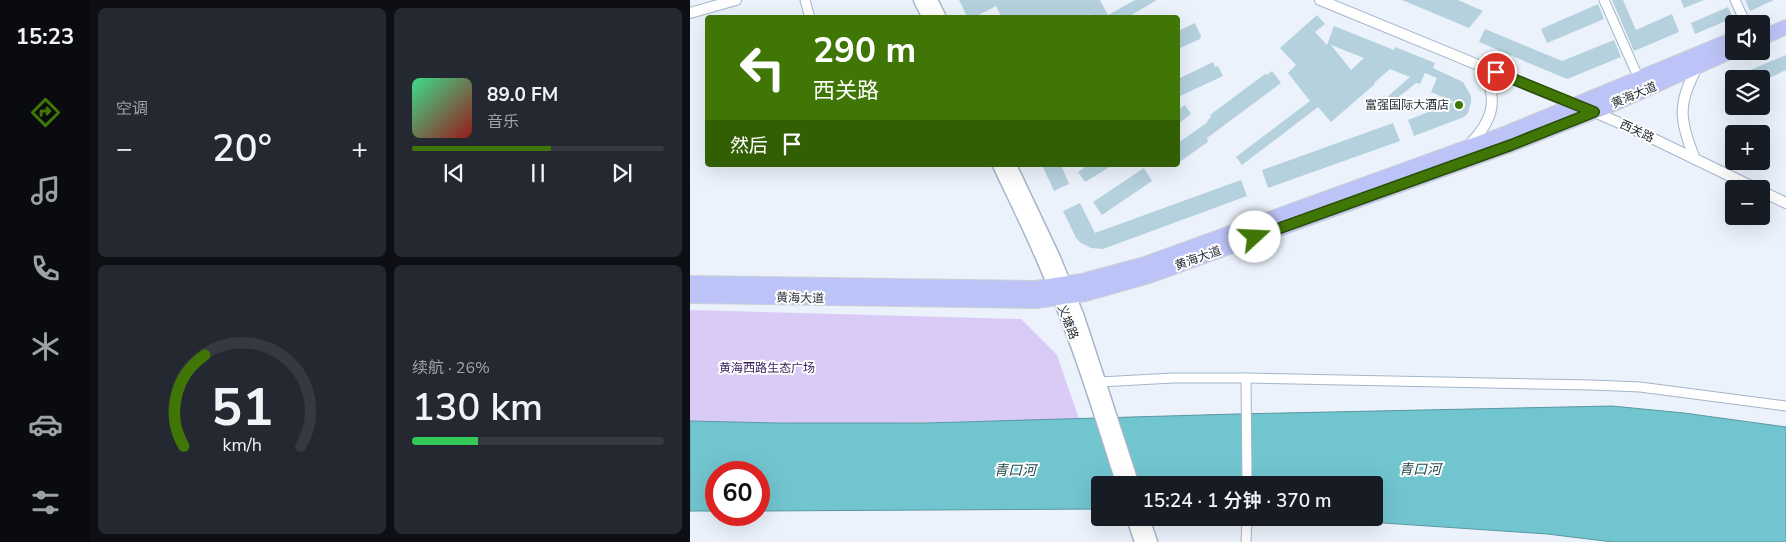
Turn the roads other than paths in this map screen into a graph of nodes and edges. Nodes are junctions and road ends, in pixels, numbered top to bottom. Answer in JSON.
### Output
{"nodes":[{"id":1,"x":736,"y":0,"type":"edge"},
{"id":2,"x":805,"y":0,"type":"edge"},
{"id":3,"x":920,"y":0,"type":"edge"},
{"id":4,"x":932,"y":0,"type":"edge"},
{"id":5,"x":1320,"y":0,"type":"edge"},
{"id":6,"x":1604,"y":0,"type":"edge"},
{"id":7,"x":1735,"y":0,"type":"edge"},
{"id":8,"x":690,"y":13,"type":"edge"},
{"id":9,"x":809,"y":15,"type":"edge"},
{"id":10,"x":928,"y":15,"type":"edge"},
{"id":11,"x":939,"y":15,"type":"edge"},
{"id":12,"x":1742,"y":15,"type":"edge"},
{"id":13,"x":1786,"y":17,"type":"edge"},
{"id":14,"x":1770,"y":24,"type":"edge"},
{"id":15,"x":1786,"y":27,"type":"edge"},
{"id":16,"x":1770,"y":34,"type":"edge"},
{"id":17,"x":1725,"y":44,"type":"edge"},
{"id":18,"x":1725,"y":54,"type":"edge"},
{"id":19,"x":1480,"y":65,"type":"junction"},
{"id":20,"x":1698,"y":66,"type":"junction"},
{"id":21,"x":1639,"y":79,"type":"junction"},
{"id":22,"x":1577,"y":105,"type":"junction"},
{"id":23,"x":1594,"y":112,"type":"junction"},
{"id":24,"x":1467,"y":147,"type":"junction"},
{"id":25,"x":1695,"y":159,"type":"junction"},
{"id":26,"x":999,"y":167,"type":"edge"},
{"id":27,"x":1011,"y":167,"type":"edge"},
{"id":28,"x":1738,"y":180,"type":"edge"},
{"id":29,"x":1770,"y":195,"type":"edge"},
{"id":30,"x":1786,"y":203,"type":"edge"},
{"id":31,"x":690,"y":282,"type":"edge"},
{"id":32,"x":1062,"y":292,"type":"junction"},
{"id":33,"x":690,"y":296,"type":"edge"},
{"id":34,"x":1246,"y":378,"type":"junction"},
{"id":35,"x":1099,"y":388,"type":"junction"},
{"id":36,"x":1786,"y":406,"type":"edge"},
{"id":37,"x":1121,"y":476,"type":"edge"},
{"id":38,"x":1130,"y":476,"type":"edge"},
{"id":39,"x":1247,"y":476,"type":"edge"},
{"id":40,"x":1138,"y":526,"type":"edge"},
{"id":41,"x":1144,"y":526,"type":"edge"},
{"id":42,"x":1247,"y":526,"type":"edge"},
{"id":43,"x":1246,"y":539,"type":"edge"},
{"id":44,"x":1146,"y":541,"type":"edge"}],
"edges":[{"from":1,"to":8,"type":"street"},
{"from":2,"to":9,"type":"street"},
{"from":3,"to":10,"type":"main road"},
{"from":4,"to":11,"type":"main road"},
{"from":5,"to":19,"type":"street","name":"西关路"},
{"from":6,"to":21,"type":"street"},
{"from":7,"to":12,"type":"street"},
{"from":13,"to":14,"type":"main road"},
{"from":15,"to":16,"type":"main road"},
{"from":17,"to":21,"type":"main road","name":"黄海大道"},
{"from":18,"to":20,"type":"main road","name":"黄海大道"},
{"from":19,"to":22,"type":"street","name":"西关路"},
{"from":19,"to":24,"type":"street"},
{"from":20,"to":23,"type":"main road","name":"黄海大道"},
{"from":20,"to":25,"type":"street"},
{"from":21,"to":22,"type":"main road","name":"黄海大道"},
{"from":22,"to":23,"type":"street","name":"西关路"},
{"from":22,"to":24,"type":"main road","name":"黄海大道"},
{"from":23,"to":25,"type":"street","name":"西关路"},
{"from":23,"to":32,"type":"main road","name":"黄海大道"},
{"from":24,"to":32,"type":"main road","name":"黄海大道"},
{"from":25,"to":28,"type":"street","name":"西关路"},
{"from":26,"to":32,"type":"main road","name":"义塘路"},
{"from":27,"to":32,"type":"main road","name":"义塘路"},
{"from":29,"to":30,"type":"street"},
{"from":31,"to":32,"type":"main road","name":"黄海大道"},
{"from":32,"to":33,"type":"main road","name":"黄海大道"},
{"from":32,"to":35,"type":"main road","name":"义塘路"},
{"from":34,"to":35,"type":"street"},
{"from":34,"to":36,"type":"street"},
{"from":34,"to":39,"type":"street"},
{"from":35,"to":37,"type":"main road","name":"义塘路"},
{"from":35,"to":38,"type":"main road","name":"义塘路"},
{"from":40,"to":44,"type":"main road"},
{"from":41,"to":44,"type":"main road"},
{"from":42,"to":43,"type":"street"}]}
